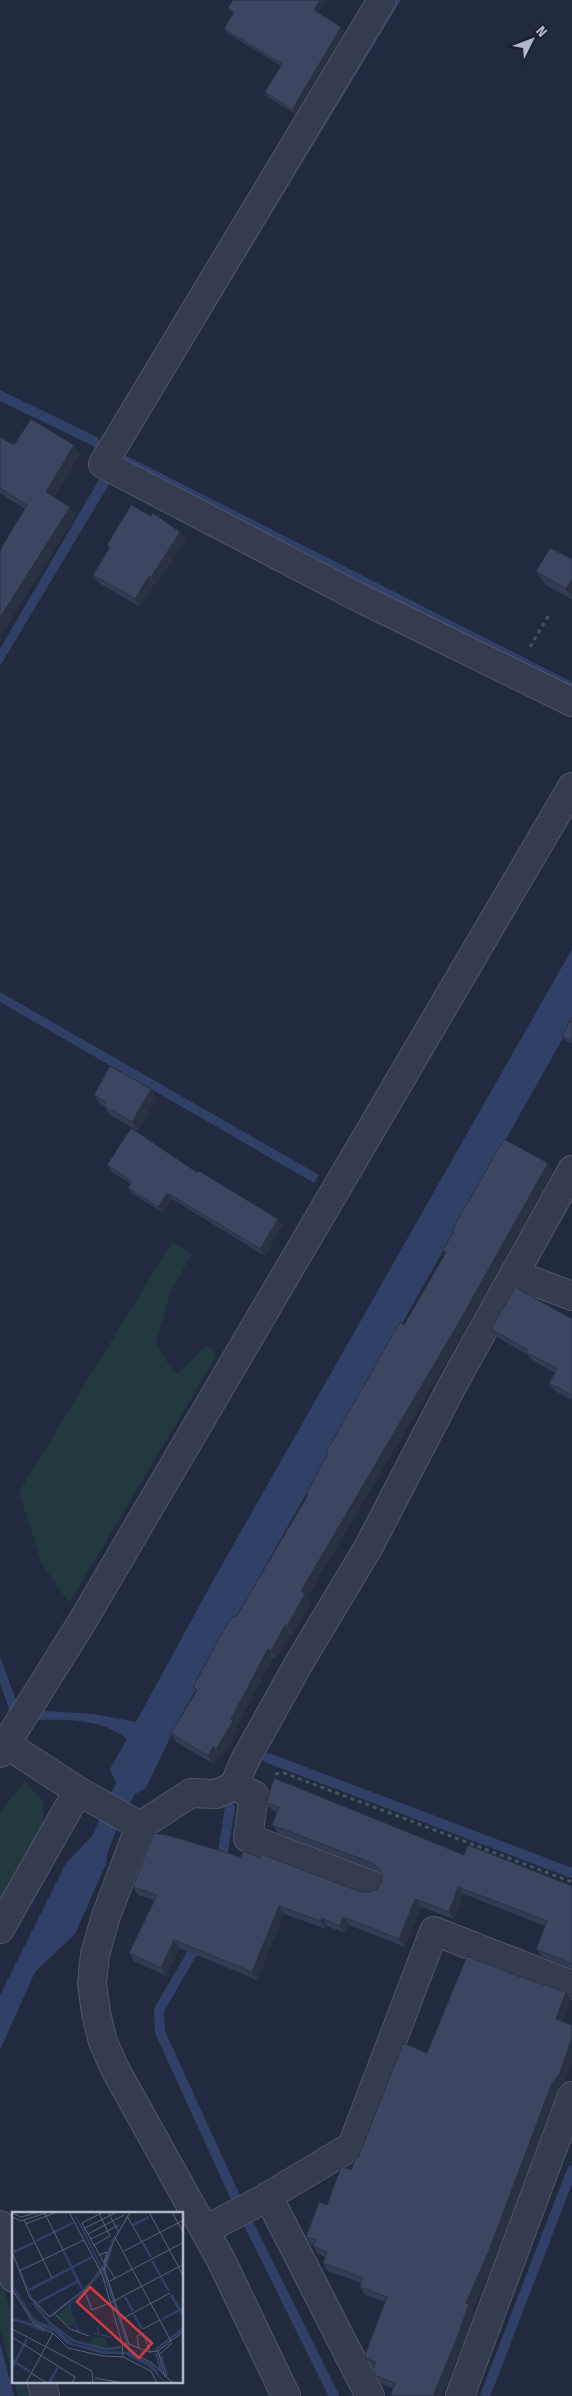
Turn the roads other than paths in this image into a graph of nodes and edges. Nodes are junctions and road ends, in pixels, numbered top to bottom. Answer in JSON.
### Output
{"nodes":[{"id":1,"x":382,"y":0,"type":"edge"},
{"id":2,"x":572,"y":702,"type":"edge"},
{"id":3,"x":572,"y":787,"type":"edge"},
{"id":4,"x":572,"y":1170,"type":"edge"},
{"id":5,"x":514,"y":1274,"type":"junction"},
{"id":6,"x":572,"y":1296,"type":"edge"},
{"id":7,"x":3,"y":1749,"type":"edge"},
{"id":8,"x":239,"y":1774,"type":"junction"},
{"id":9,"x":78,"y":1791,"type":"junction"},
{"id":10,"x":122,"y":1816,"type":"junction"},
{"id":11,"x":372,"y":1885,"type":"dead end"},
{"id":12,"x":0,"y":1929,"type":"edge"},
{"id":13,"x":572,"y":1985,"type":"edge"},
{"id":14,"x":572,"y":2096,"type":"edge"},
{"id":15,"x":265,"y":2198,"type":"junction"},
{"id":16,"x":216,"y":2224,"type":"junction"},
{"id":17,"x":0,"y":2225,"type":"edge"},
{"id":18,"x":12,"y":2270,"type":"edge"},
{"id":19,"x":286,"y":2396,"type":"edge"},
{"id":20,"x":370,"y":2396,"type":"edge"},
{"id":21,"x":460,"y":2396,"type":"edge"}],
"edges":[{"from":1,"to":2,"type":"street"},
{"from":3,"to":7,"type":"street"},
{"from":4,"to":5,"type":"street"},
{"from":5,"to":6,"type":"street"},
{"from":5,"to":8,"type":"street"},
{"from":7,"to":9,"type":"street"},
{"from":8,"to":10,"type":"street"},
{"from":8,"to":11,"type":"street"},
{"from":9,"to":10,"type":"street"},
{"from":9,"to":12,"type":"street"},
{"from":10,"to":16,"type":"street"},
{"from":13,"to":15,"type":"street"},
{"from":14,"to":21,"type":"street"},
{"from":15,"to":16,"type":"street"},
{"from":15,"to":20,"type":"street"},
{"from":16,"to":19,"type":"street"},
{"from":17,"to":18,"type":"street"}]}
